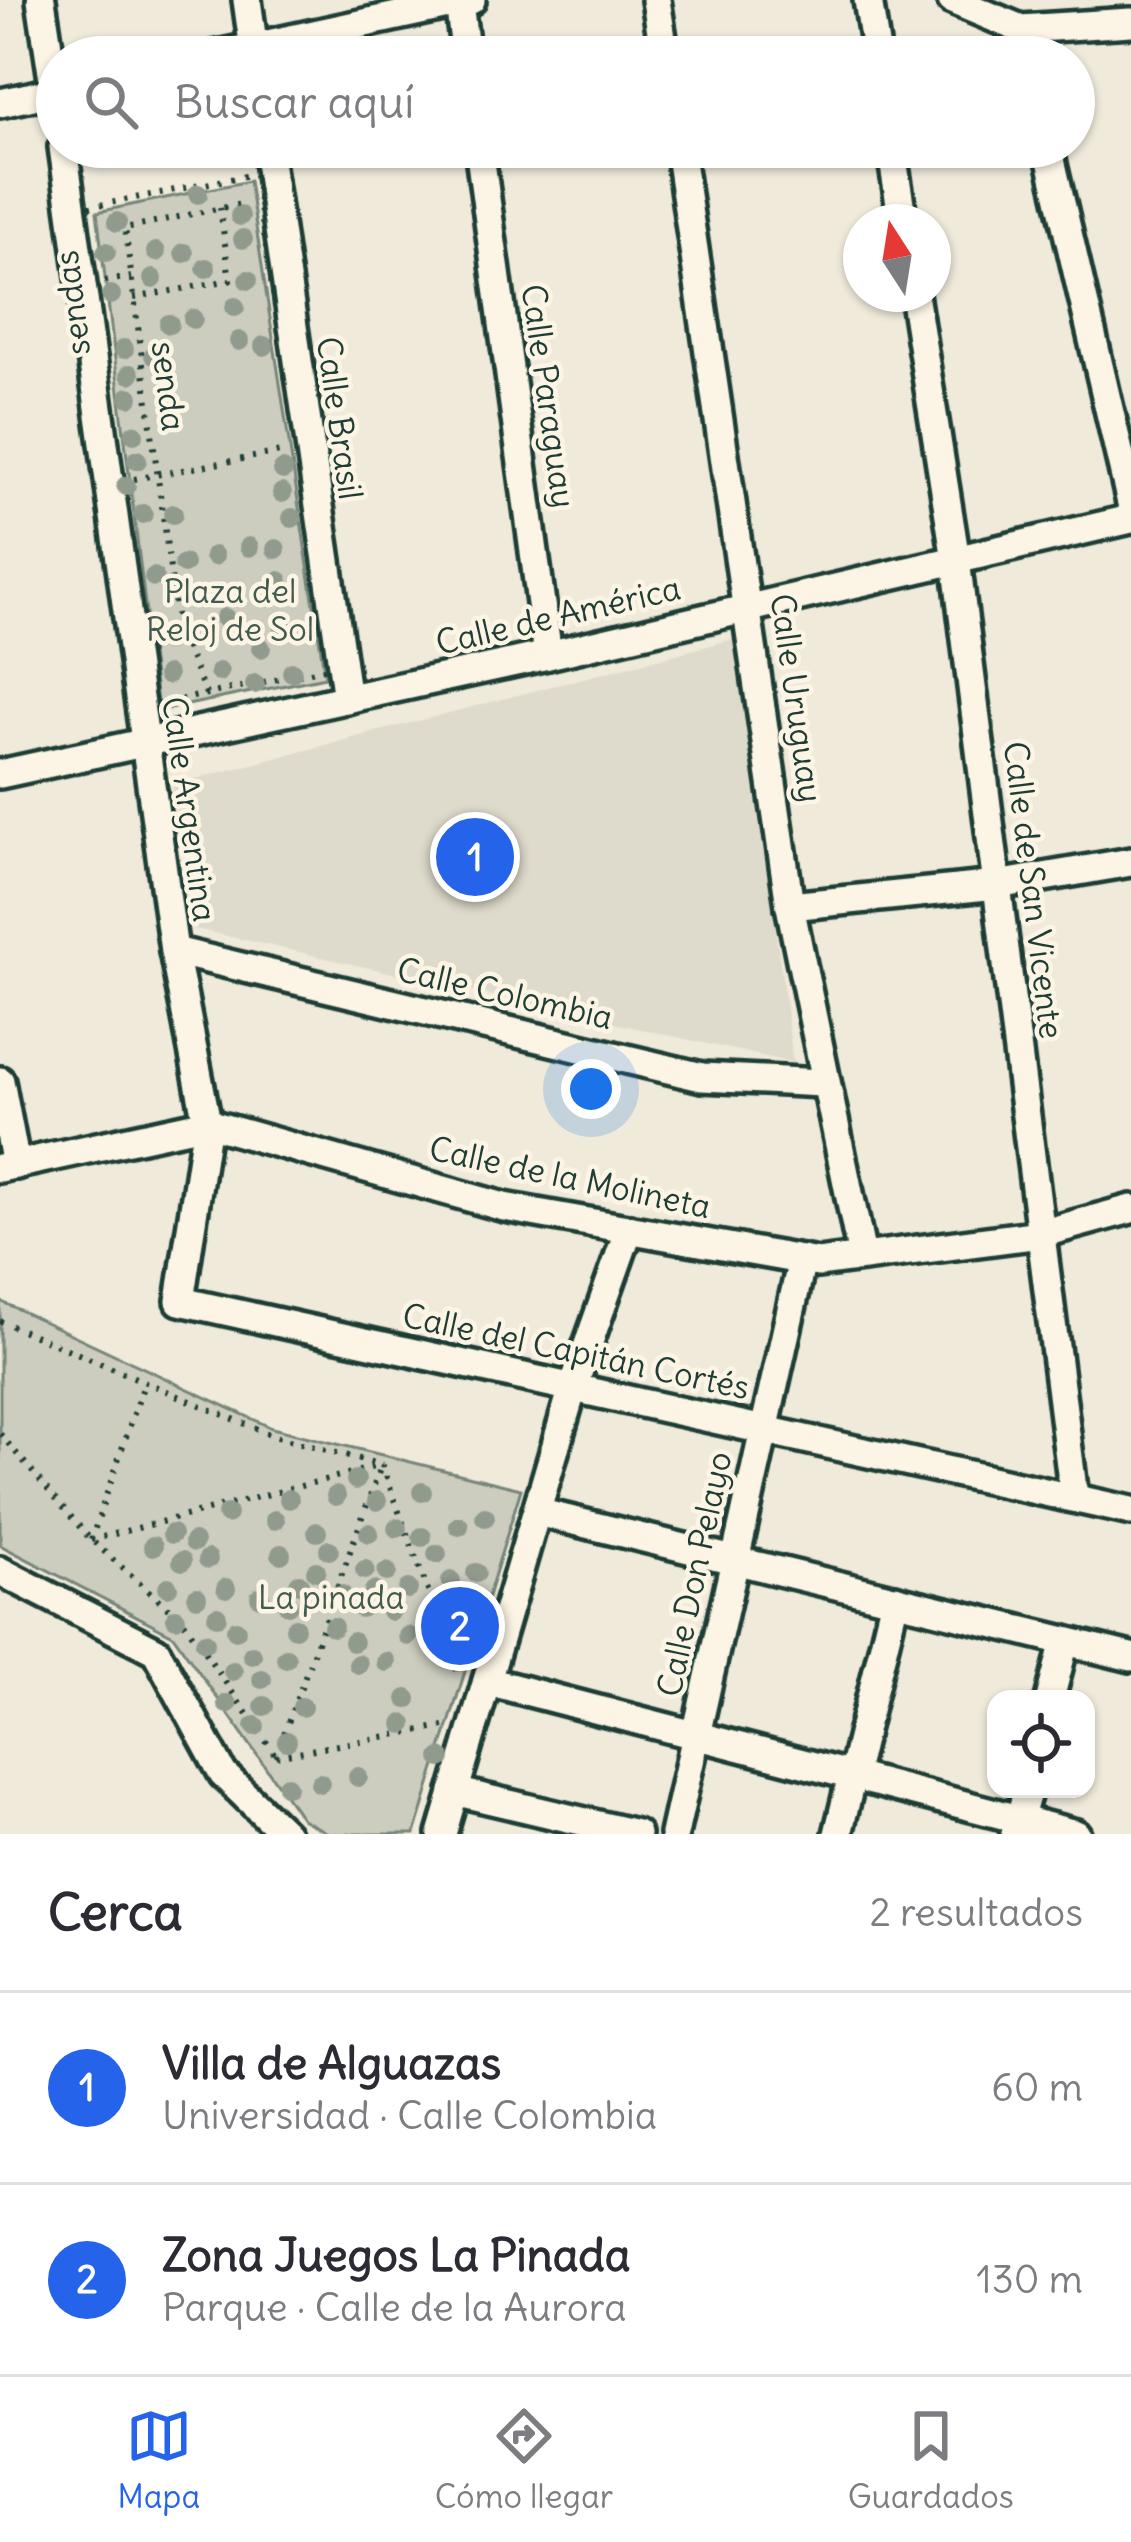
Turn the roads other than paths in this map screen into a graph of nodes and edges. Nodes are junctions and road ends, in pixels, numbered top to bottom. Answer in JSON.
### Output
{"nodes":[{"id":1,"x":41,"y":0,"type":"edge"},
{"id":2,"x":247,"y":0,"type":"edge"},
{"id":3,"x":656,"y":0,"type":"edge"},
{"id":4,"x":868,"y":0,"type":"edge"},
{"id":5,"x":952,"y":0,"type":"edge"},
{"id":6,"x":465,"y":1,"type":"edge"},
{"id":7,"x":1131,"y":22,"type":"edge"},
{"id":8,"x":47,"y":36,"type":"edge"},
{"id":9,"x":253,"y":36,"type":"edge"},
{"id":10,"x":321,"y":36,"type":"edge"},
{"id":11,"x":466,"y":36,"type":"edge"},
{"id":12,"x":662,"y":36,"type":"edge"},
{"id":13,"x":874,"y":36,"type":"edge"},
{"id":14,"x":1012,"y":36,"type":"edge"},
{"id":15,"x":1060,"y":36,"type":"edge"},
{"id":16,"x":36,"y":98,"type":"edge"},
{"id":17,"x":0,"y":103,"type":"edge"},
{"id":18,"x":66,"y":168,"type":"edge"},
{"id":19,"x":267,"y":168,"type":"edge"},
{"id":20,"x":481,"y":168,"type":"edge"},
{"id":21,"x":683,"y":168,"type":"edge"},
{"id":22,"x":894,"y":168,"type":"edge"},
{"id":23,"x":1053,"y":168,"type":"edge"},
{"id":24,"x":900,"y":204,"type":"edge"},
{"id":25,"x":917,"y":312,"type":"edge"},
{"id":26,"x":1131,"y":503,"type":"edge"},
{"id":27,"x":1131,"y":519,"type":"edge"},
{"id":28,"x":956,"y":560,"type":"junction"},
{"id":29,"x":748,"y":608,"type":"junction"},
{"id":30,"x":548,"y":655,"type":"junction"},
{"id":31,"x":347,"y":699,"type":"junction"},
{"id":32,"x":145,"y":741,"type":"junction"},
{"id":33,"x":0,"y":774,"type":"edge"},
{"id":34,"x":1131,"y":862,"type":"edge"},
{"id":35,"x":997,"y":885,"type":"junction"},
{"id":36,"x":790,"y":906,"type":"junction"},
{"id":37,"x":174,"y":951,"type":"junction"},
{"id":38,"x":0,"y":1081,"type":"edge"},
{"id":39,"x":823,"y":1083,"type":"junction"},
{"id":40,"x":207,"y":1123,"type":"junction"},
{"id":41,"x":8,"y":1166,"type":"edge"},
{"id":42,"x":1131,"y":1209,"type":"edge"},
{"id":43,"x":629,"y":1229,"type":"junction"},
{"id":44,"x":1040,"y":1234,"type":"junction"},
{"id":45,"x":862,"y":1256,"type":"junction"},
{"id":46,"x":802,"y":1260,"type":"junction"},
{"id":47,"x":573,"y":1387,"type":"junction"},
{"id":48,"x":763,"y":1429,"type":"junction"},
{"id":49,"x":1074,"y":1497,"type":"junction"},
{"id":50,"x":537,"y":1511,"type":"junction"},
{"id":51,"x":1131,"y":1511,"type":"edge"},
{"id":52,"x":734,"y":1560,"type":"junction"},
{"id":53,"x":0,"y":1571,"type":"edge"},
{"id":54,"x":895,"y":1600,"type":"junction"},
{"id":55,"x":1065,"y":1641,"type":"junction"},
{"id":56,"x":1131,"y":1657,"type":"edge"},
{"id":57,"x":487,"y":1681,"type":"junction"},
{"id":58,"x":1052,"y":1690,"type":"edge"},
{"id":59,"x":696,"y":1732,"type":"junction"},
{"id":60,"x":854,"y":1775,"type":"junction"},
{"id":61,"x":454,"y":1791,"type":"junction"},
{"id":62,"x":1018,"y":1826,"type":"edge"},
{"id":63,"x":285,"y":1834,"type":"edge"},
{"id":64,"x":442,"y":1834,"type":"edge"},
{"id":65,"x":636,"y":1834,"type":"edge"},
{"id":66,"x":674,"y":1834,"type":"edge"},
{"id":67,"x":838,"y":1834,"type":"edge"},
{"id":68,"x":1076,"y":1834,"type":"edge"}],
"edges":[{"from":1,"to":8,"type":"street"},
{"from":2,"to":9,"type":"street"},
{"from":3,"to":12,"type":"street"},
{"from":4,"to":13,"type":"street"},
{"from":5,"to":14,"type":"street"},
{"from":6,"to":10,"type":"street"},
{"from":6,"to":11,"type":"street"},
{"from":7,"to":15,"type":"street"},
{"from":16,"to":17,"type":"street"},
{"from":18,"to":32,"type":"street","name":"Calle Argentina"},
{"from":19,"to":31,"type":"street","name":"Calle Brasil"},
{"from":20,"to":30,"type":"street","name":"Calle Paraguay"},
{"from":21,"to":29,"type":"street","name":"Calle Uruguay"},
{"from":22,"to":24,"type":"street"},
{"from":23,"to":26,"type":"street"},
{"from":25,"to":28,"type":"street","name":"Calle de San Vicente"},
{"from":27,"to":28,"type":"street","name":"Calle de América"},
{"from":28,"to":29,"type":"street","name":"Calle de América"},
{"from":28,"to":35,"type":"street","name":"Calle de San Vicente"},
{"from":29,"to":30,"type":"street","name":"Calle de América"},
{"from":29,"to":36,"type":"street","name":"Calle Uruguay"},
{"from":30,"to":31,"type":"street","name":"Calle de América"},
{"from":31,"to":32,"type":"street","name":"Calle de América"},
{"from":32,"to":33,"type":"street","name":"Calle de América"},
{"from":32,"to":37,"type":"street","name":"Calle Argentina"},
{"from":34,"to":35,"type":"street"},
{"from":35,"to":36,"type":"street"},
{"from":35,"to":44,"type":"street","name":"Calle de San Vicente"},
{"from":36,"to":39,"type":"street","name":"Calle Uruguay"},
{"from":37,"to":39,"type":"street","name":"Calle Colombia"},
{"from":37,"to":40,"type":"street","name":"Calle Argentina"},
{"from":38,"to":41,"type":"street"},
{"from":39,"to":45,"type":"street","name":"Calle Uruguay"},
{"from":40,"to":41,"type":"street","name":"Calle de la Molineta"},
{"from":40,"to":43,"type":"street","name":"Calle de la Molineta"},
{"from":40,"to":47,"type":"street","name":"Calle del Capitán Cortés"},
{"from":42,"to":44,"type":"street","name":"Calle de la Molineta"},
{"from":43,"to":46,"type":"street","name":"Calle de la Molineta"},
{"from":43,"to":47,"type":"street"},
{"from":44,"to":45,"type":"street","name":"Calle de la Molineta"},
{"from":44,"to":49,"type":"street","name":"Calle de San Vicente"},
{"from":45,"to":46,"type":"street","name":"Calle de la Molineta"},
{"from":46,"to":48,"type":"street","name":"Calle Don Pelayo"},
{"from":47,"to":48,"type":"street","name":"Calle del Capitán Cortés"},
{"from":47,"to":50,"type":"street"},
{"from":48,"to":49,"type":"street","name":"Calle del Capitán Cortés"},
{"from":48,"to":52,"type":"street","name":"Calle Don Pelayo"},
{"from":49,"to":51,"type":"street","name":"Calle del Capitán Cortés"},
{"from":50,"to":52,"type":"street"},
{"from":50,"to":57,"type":"street"},
{"from":52,"to":54,"type":"street"},
{"from":52,"to":59,"type":"street","name":"Calle Don Pelayo"},
{"from":53,"to":63,"type":"street"},
{"from":54,"to":55,"type":"street"},
{"from":54,"to":60,"type":"street"},
{"from":55,"to":56,"type":"street"},
{"from":55,"to":58,"type":"street"},
{"from":57,"to":59,"type":"street"},
{"from":57,"to":61,"type":"street"},
{"from":59,"to":60,"type":"street"},
{"from":59,"to":66,"type":"street","name":"Calle Don Pelayo"},
{"from":60,"to":62,"type":"street"},
{"from":60,"to":67,"type":"street"},
{"from":61,"to":64,"type":"street"},
{"from":61,"to":65,"type":"street"},
{"from":62,"to":68,"type":"street"}]}
